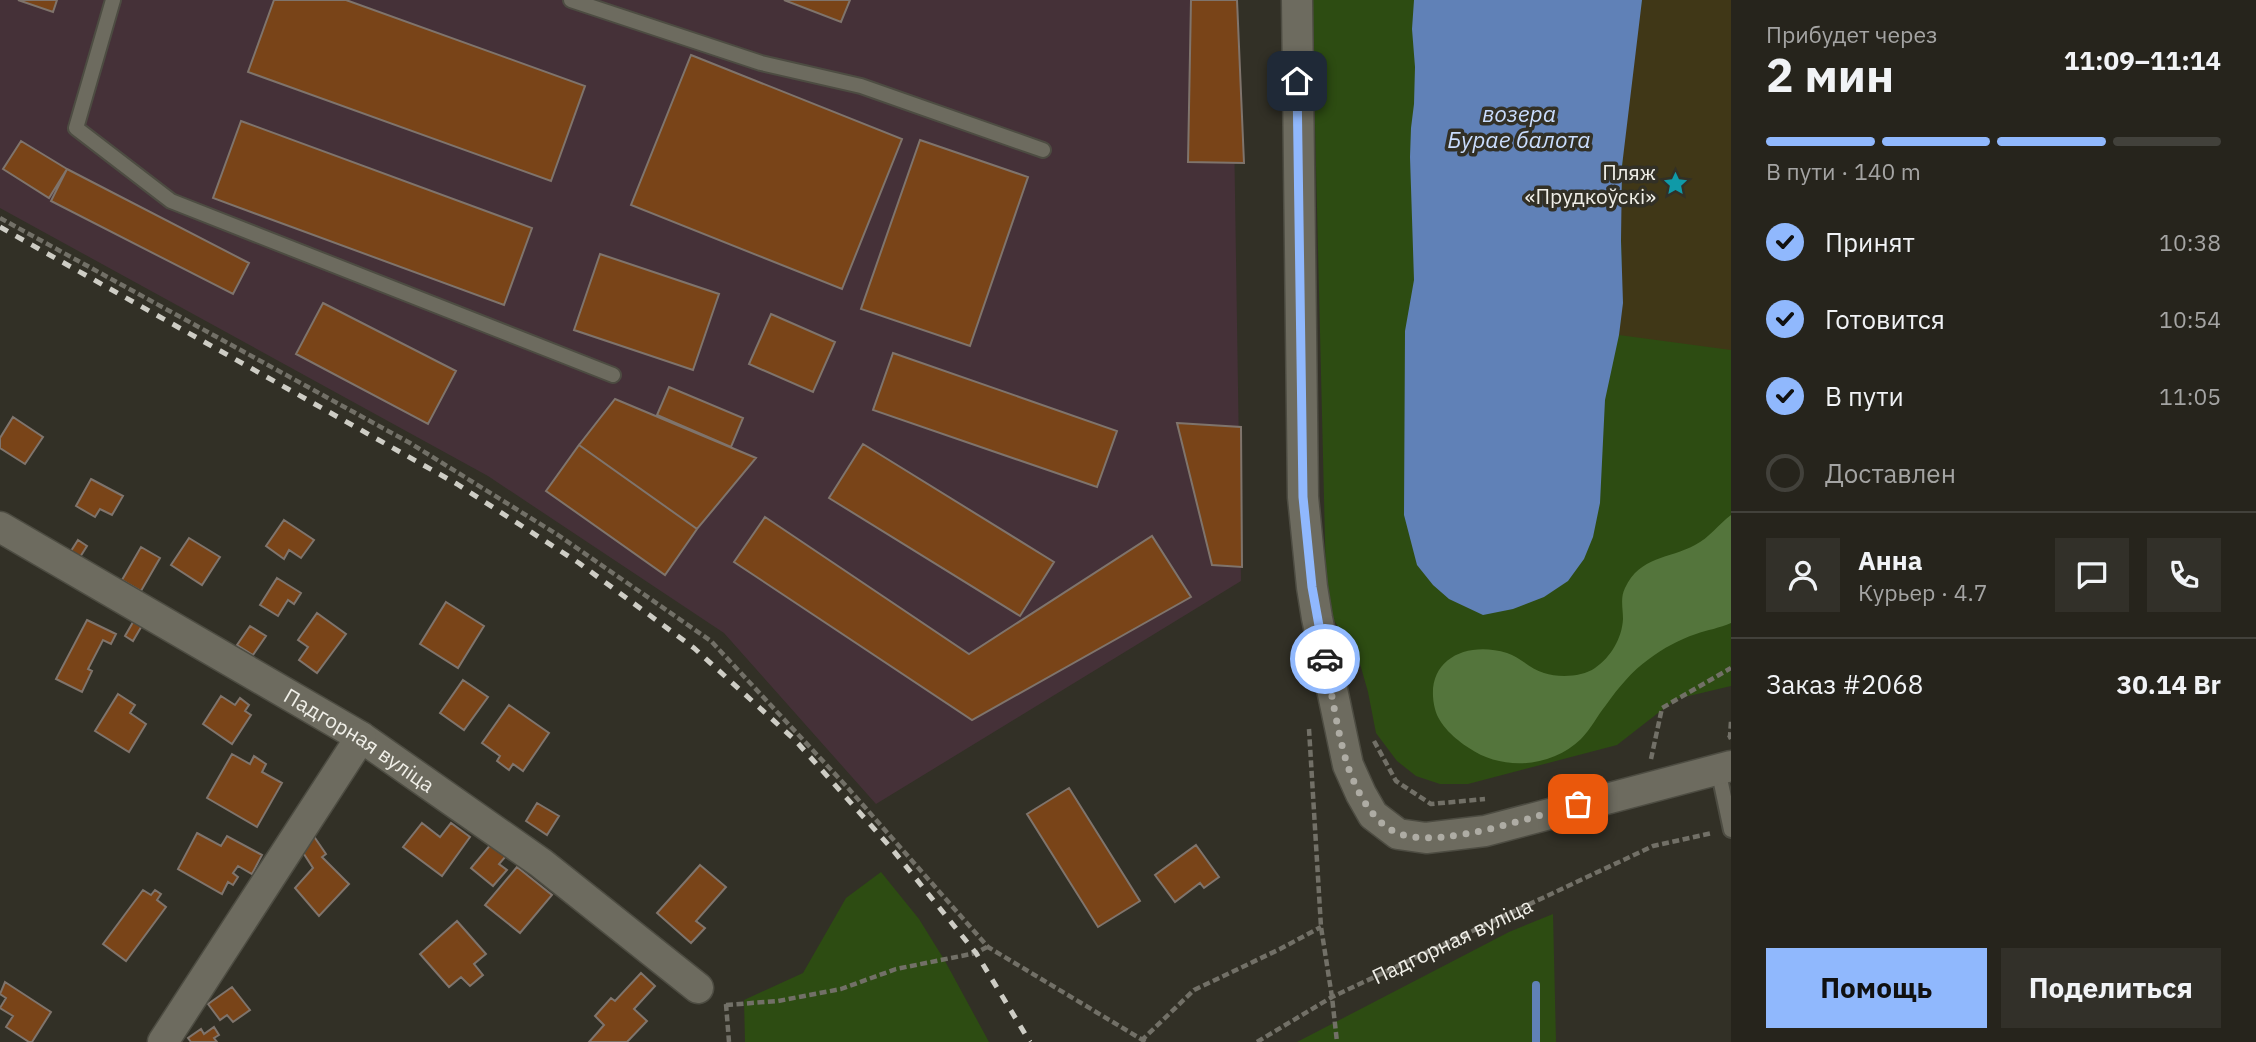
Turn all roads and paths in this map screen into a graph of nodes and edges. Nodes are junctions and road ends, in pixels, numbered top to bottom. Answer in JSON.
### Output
{"nodes":[{"id":1,"x":113,"y":0,"type":"edge"},
{"id":2,"x":572,"y":0,"type":"edge"},
{"id":3,"x":1297,"y":0,"type":"edge"},
{"id":4,"x":1043,"y":150,"type":"dead end"},
{"id":5,"x":0,"y":218,"type":"edge"},
{"id":6,"x":613,"y":376,"type":"dead end"},
{"id":7,"x":0,"y":527,"type":"edge"},
{"id":8,"x":1731,"y":668,"type":"edge"},
{"id":9,"x":1731,"y":721,"type":"edge"},
{"id":10,"x":1371,"y":732,"type":"dead end"},
{"id":11,"x":361,"y":737,"type":"junction"},
{"id":12,"x":1664,"y":753,"type":"dead end"},
{"id":13,"x":1722,"y":758,"type":"edge"},
{"id":14,"x":1638,"y":760,"type":"dead end"},
{"id":15,"x":1653,"y":770,"type":"junction"},
{"id":16,"x":1488,"y":799,"type":"dead end"},
{"id":17,"x":1731,"y":829,"type":"edge"},
{"id":18,"x":1321,"y":926,"type":"dead end"},
{"id":19,"x":988,"y":947,"type":"junction"},
{"id":20,"x":698,"y":988,"type":"joint"},
{"id":21,"x":1332,"y":997,"type":"junction"},
{"id":22,"x":726,"y":1004,"type":"junction"},
{"id":23,"x":1143,"y":1041,"type":"edge"},
{"id":24,"x":163,"y":1042,"type":"edge"},
{"id":25,"x":729,"y":1042,"type":"edge"},
{"id":26,"x":1257,"y":1042,"type":"edge"},
{"id":27,"x":1337,"y":1042,"type":"edge"}],
"edges":[{"from":1,"to":6,"type":"lane"},
{"from":2,"to":4,"type":"lane"},
{"from":3,"to":15,"type":"street"},
{"from":5,"to":19,"type":"path"},
{"from":7,"to":11,"type":"street","name":"Падгорная вуліца"},
{"from":8,"to":15,"type":"path"},
{"from":9,"to":13,"type":"path"},
{"from":10,"to":16,"type":"path"},
{"from":11,"to":20,"type":"street","name":"Падгорная вуліца"},
{"from":11,"to":24,"type":"street"},
{"from":12,"to":15,"type":"path"},
{"from":13,"to":15,"type":"street"},
{"from":13,"to":17,"type":"lane"},
{"from":14,"to":15,"type":"path"},
{"from":17,"to":21,"type":"path","name":"Падгорная вуліца"},
{"from":18,"to":23,"type":"path"},
{"from":19,"to":22,"type":"path"},
{"from":19,"to":23,"type":"path"},
{"from":20,"to":22,"type":"path"},
{"from":21,"to":26,"type":"path","name":"Падгорная вуліца"},
{"from":21,"to":27,"type":"path"},
{"from":22,"to":25,"type":"path"}]}
